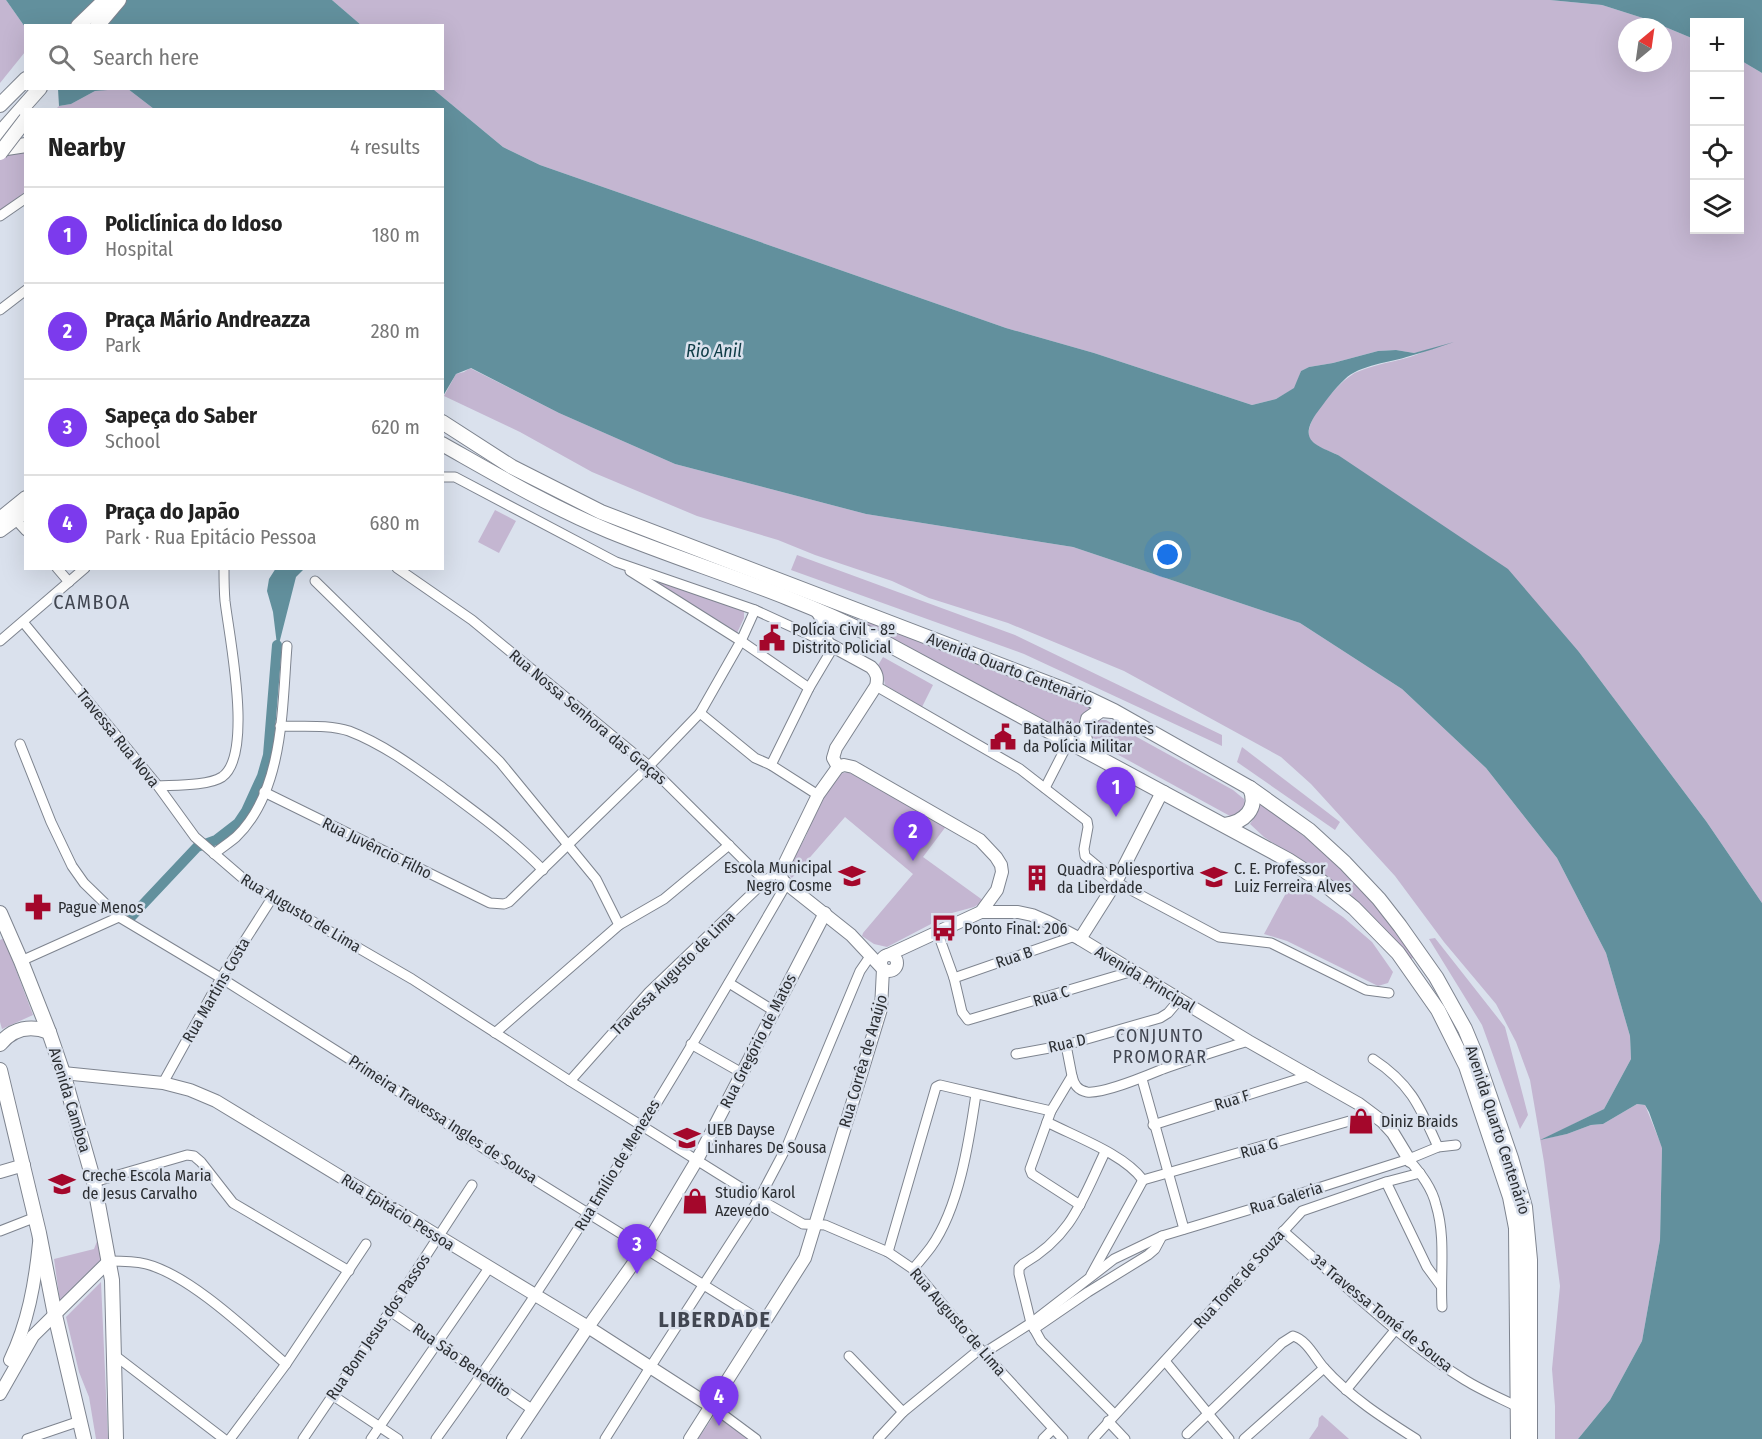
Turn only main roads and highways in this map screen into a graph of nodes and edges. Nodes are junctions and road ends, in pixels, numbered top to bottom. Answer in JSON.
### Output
{"nodes":[{"id":1,"x":106,"y":0,"type":"edge"},
{"id":2,"x":120,"y":0,"type":"edge"},
{"id":3,"x":80,"y":24,"type":"edge"},
{"id":4,"x":87,"y":24,"type":"edge"},
{"id":5,"x":100,"y":24,"type":"edge"},
{"id":6,"x":24,"y":81,"type":"edge"},
{"id":7,"x":26,"y":90,"type":"edge"},
{"id":8,"x":38,"y":90,"type":"edge"},
{"id":9,"x":48,"y":90,"type":"edge"},
{"id":10,"x":0,"y":105,"type":"edge"},
{"id":11,"x":35,"y":108,"type":"edge"},
{"id":12,"x":0,"y":120,"type":"edge"},
{"id":13,"x":24,"y":121,"type":"edge"},
{"id":14,"x":0,"y":133,"type":"edge"},
{"id":15,"x":24,"y":146,"type":"edge"},
{"id":16,"x":0,"y":151,"type":"edge"},
{"id":17,"x":447,"y":425,"type":"edge"},
{"id":18,"x":444,"y":446,"type":"edge"},
{"id":19,"x":24,"y":500,"type":"edge"},
{"id":20,"x":20,"y":515,"type":"edge"},
{"id":21,"x":0,"y":519,"type":"edge"},
{"id":22,"x":0,"y":530,"type":"edge"},
{"id":23,"x":1114,"y":711,"type":"junction"},
{"id":24,"x":1088,"y":751,"type":"junction"},
{"id":25,"x":1250,"y":788,"type":"junction"},
{"id":26,"x":1225,"y":825,"type":"junction"},
{"id":27,"x":1,"y":922,"type":"edge"},
{"id":28,"x":49,"y":1032,"type":"junction"},
{"id":29,"x":0,"y":1044,"type":"edge"},
{"id":30,"x":0,"y":1070,"type":"edge"},
{"id":31,"x":1495,"y":1130,"type":"junction"},
{"id":32,"x":1505,"y":1159,"type":"junction"},
{"id":33,"x":74,"y":1390,"type":"junction"},
{"id":34,"x":84,"y":1439,"type":"edge"},
{"id":35,"x":90,"y":1439,"type":"edge"},
{"id":36,"x":116,"y":1439,"type":"edge"},
{"id":37,"x":1518,"y":1439,"type":"edge"},
{"id":38,"x":1530,"y":1439,"type":"edge"}],
"edges":[{"from":1,"to":3,"type":"main road"},
{"from":1,"to":4,"type":"main road"},
{"from":2,"to":5,"type":"main road"},
{"from":6,"to":10,"type":"main road"},
{"from":7,"to":12,"type":"main road"},
{"from":8,"to":14,"type":"main road"},
{"from":9,"to":11,"type":"main road"},
{"from":13,"to":16,"type":"main road","bridge":true},
{"from":15,"to":16,"type":"main road"},
{"from":17,"to":23,"type":"main road","name":"Avenida Quarto Centenário"},
{"from":18,"to":24,"type":"main road","name":"Avenida Quarto Centenário"},
{"from":19,"to":21,"type":"main road"},
{"from":20,"to":22,"type":"main road"},
{"from":23,"to":24,"type":"main road"},
{"from":23,"to":25,"type":"main road","name":"Avenida Quarto Centenário"},
{"from":24,"to":26,"type":"main road","name":"Avenida Quarto Centenário"},
{"from":25,"to":26,"type":"main road"},
{"from":25,"to":31,"type":"main road","name":"Avenida Quarto Centenário"},
{"from":26,"to":31,"type":"main road","name":"Avenida Quarto Centenário"},
{"from":27,"to":28,"type":"main road","name":"Avenida Camboa"},
{"from":28,"to":29,"type":"main road"},
{"from":28,"to":36,"type":"main road","name":"Avenida Camboa"},
{"from":30,"to":33,"type":"main road"},
{"from":31,"to":32,"type":"main road","name":"Avenida Quarto Centenário"},
{"from":32,"to":37,"type":"main road","name":"Avenida Quarto Centenário"},
{"from":32,"to":38,"type":"main road","name":"Avenida Quarto Centenário"},
{"from":33,"to":34,"type":"main road"},
{"from":33,"to":35,"type":"main road"}]}
